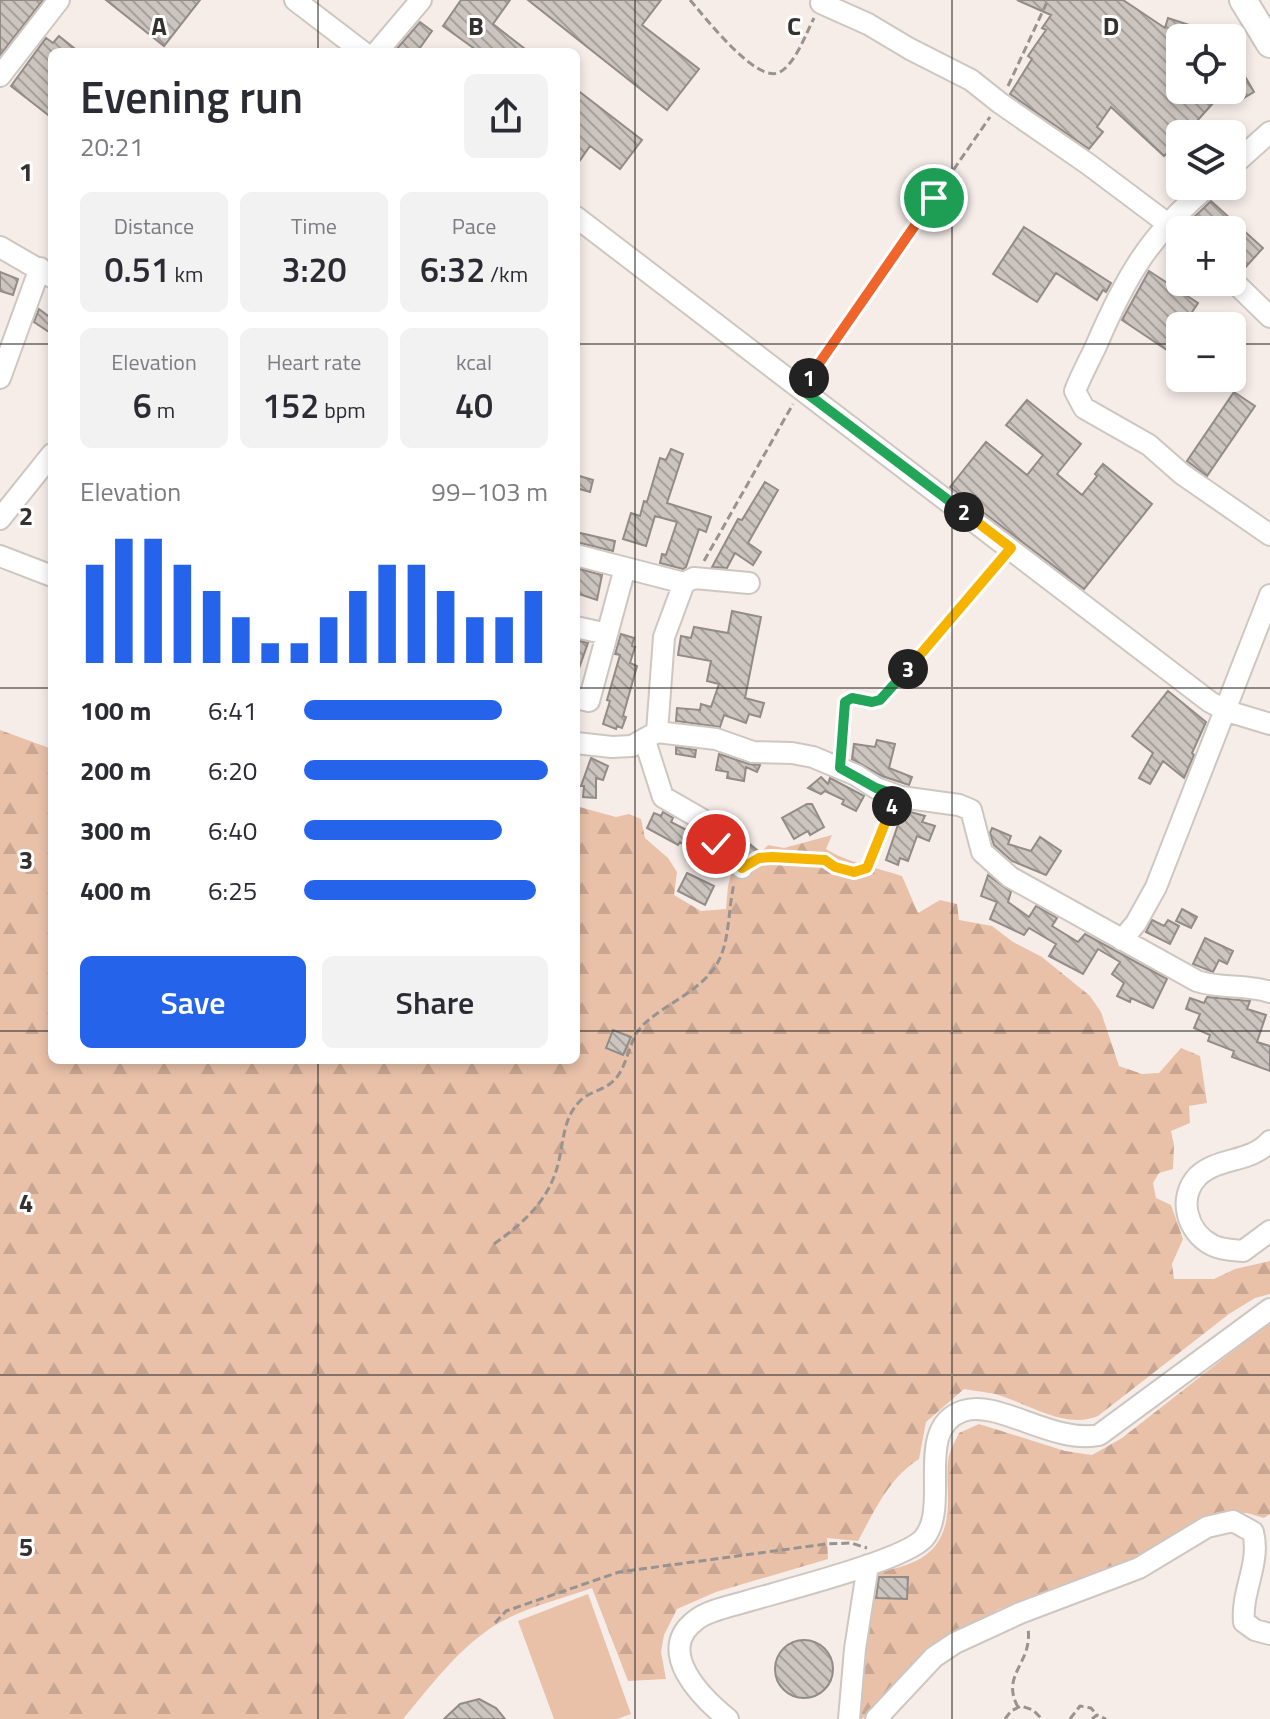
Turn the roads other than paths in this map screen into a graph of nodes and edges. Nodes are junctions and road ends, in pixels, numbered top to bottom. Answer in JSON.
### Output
{"nodes":[{"id":1,"x":59,"y":0,"type":"edge"},
{"id":2,"x":295,"y":0,"type":"edge"},
{"id":3,"x":421,"y":0,"type":"edge"},
{"id":4,"x":1243,"y":0,"type":"edge"},
{"id":5,"x":821,"y":3,"type":"road end"},
{"id":6,"x":1270,"y":44,"type":"edge"},
{"id":7,"x":358,"y":48,"type":"edge"},
{"id":8,"x":380,"y":48,"type":"edge"},
{"id":9,"x":0,"y":76,"type":"edge"},
{"id":10,"x":1270,"y":132,"type":"edge"},
{"id":11,"x":1246,"y":153,"type":"edge"},
{"id":12,"x":1197,"y":200,"type":"edge"},
{"id":13,"x":1184,"y":216,"type":"edge"},
{"id":14,"x":580,"y":222,"type":"edge"},
{"id":15,"x":1166,"y":222,"type":"edge"},
{"id":16,"x":1166,"y":237,"type":"edge"},
{"id":17,"x":0,"y":247,"type":"edge"},
{"id":18,"x":46,"y":272,"type":"edge"},
{"id":19,"x":1246,"y":294,"type":"edge"},
{"id":20,"x":1270,"y":317,"type":"edge"},
{"id":21,"x":1,"y":372,"type":"edge"},
{"id":22,"x":48,"y":459,"type":"edge"},
{"id":23,"x":0,"y":519,"type":"edge"},
{"id":24,"x":1270,"y":535,"type":"edge"},
{"id":25,"x":0,"y":556,"type":"edge"},
{"id":26,"x":580,"y":556,"type":"edge"},
{"id":27,"x":625,"y":568,"type":"junction"},
{"id":28,"x":48,"y":574,"type":"edge"},
{"id":29,"x":689,"y":580,"type":"junction"},
{"id":30,"x":749,"y":583,"type":"dead end"},
{"id":31,"x":1270,"y":595,"type":"edge"},
{"id":32,"x":580,"y":628,"type":"edge"},
{"id":33,"x":607,"y":634,"type":"junction"},
{"id":34,"x":580,"y":699,"type":"edge"},
{"id":35,"x":1227,"y":711,"type":"junction"},
{"id":36,"x":1270,"y":724,"type":"edge"},
{"id":37,"x":651,"y":736,"type":"junction"},
{"id":38,"x":580,"y":743,"type":"edge"},
{"id":39,"x":742,"y":868,"type":"road end"},
{"id":40,"x":1122,"y":940,"type":"junction"},
{"id":41,"x":1270,"y":992,"type":"edge"},
{"id":42,"x":1270,"y":1141,"type":"edge"},
{"id":43,"x":1270,"y":1231,"type":"edge"},
{"id":44,"x":1270,"y":1309,"type":"edge"},
{"id":45,"x":876,"y":1562,"type":"junction"},
{"id":46,"x":1270,"y":1634,"type":"edge"},
{"id":47,"x":728,"y":1719,"type":"edge"},
{"id":48,"x":849,"y":1719,"type":"edge"},
{"id":49,"x":876,"y":1719,"type":"edge"}],
"edges":[{"from":1,"to":9,"type":"street"},
{"from":2,"to":7,"type":"street"},
{"from":3,"to":8,"type":"street"},
{"from":4,"to":6,"type":"main road"},
{"from":5,"to":15,"type":"street"},
{"from":10,"to":11,"type":"street"},
{"from":12,"to":13,"type":"street"},
{"from":14,"to":35,"type":"street"},
{"from":16,"to":24,"type":"street"},
{"from":17,"to":18,"type":"street"},
{"from":18,"to":21,"type":"street"},
{"from":19,"to":20,"type":"street"},
{"from":22,"to":23,"type":"street"},
{"from":25,"to":28,"type":"street"},
{"from":26,"to":27,"type":"street"},
{"from":27,"to":29,"type":"street"},
{"from":27,"to":33,"type":"street"},
{"from":29,"to":30,"type":"street"},
{"from":29,"to":37,"type":"street"},
{"from":31,"to":35,"type":"street"},
{"from":32,"to":33,"type":"street"},
{"from":33,"to":34,"type":"street"},
{"from":35,"to":36,"type":"street"},
{"from":35,"to":40,"type":"street"},
{"from":37,"to":38,"type":"street"},
{"from":37,"to":39,"type":"street"},
{"from":37,"to":40,"type":"street"},
{"from":40,"to":41,"type":"street"},
{"from":42,"to":43,"type":"street"},
{"from":44,"to":45,"type":"street"},
{"from":45,"to":47,"type":"street"},
{"from":45,"to":48,"type":"street"},
{"from":46,"to":49,"type":"street"}]}
